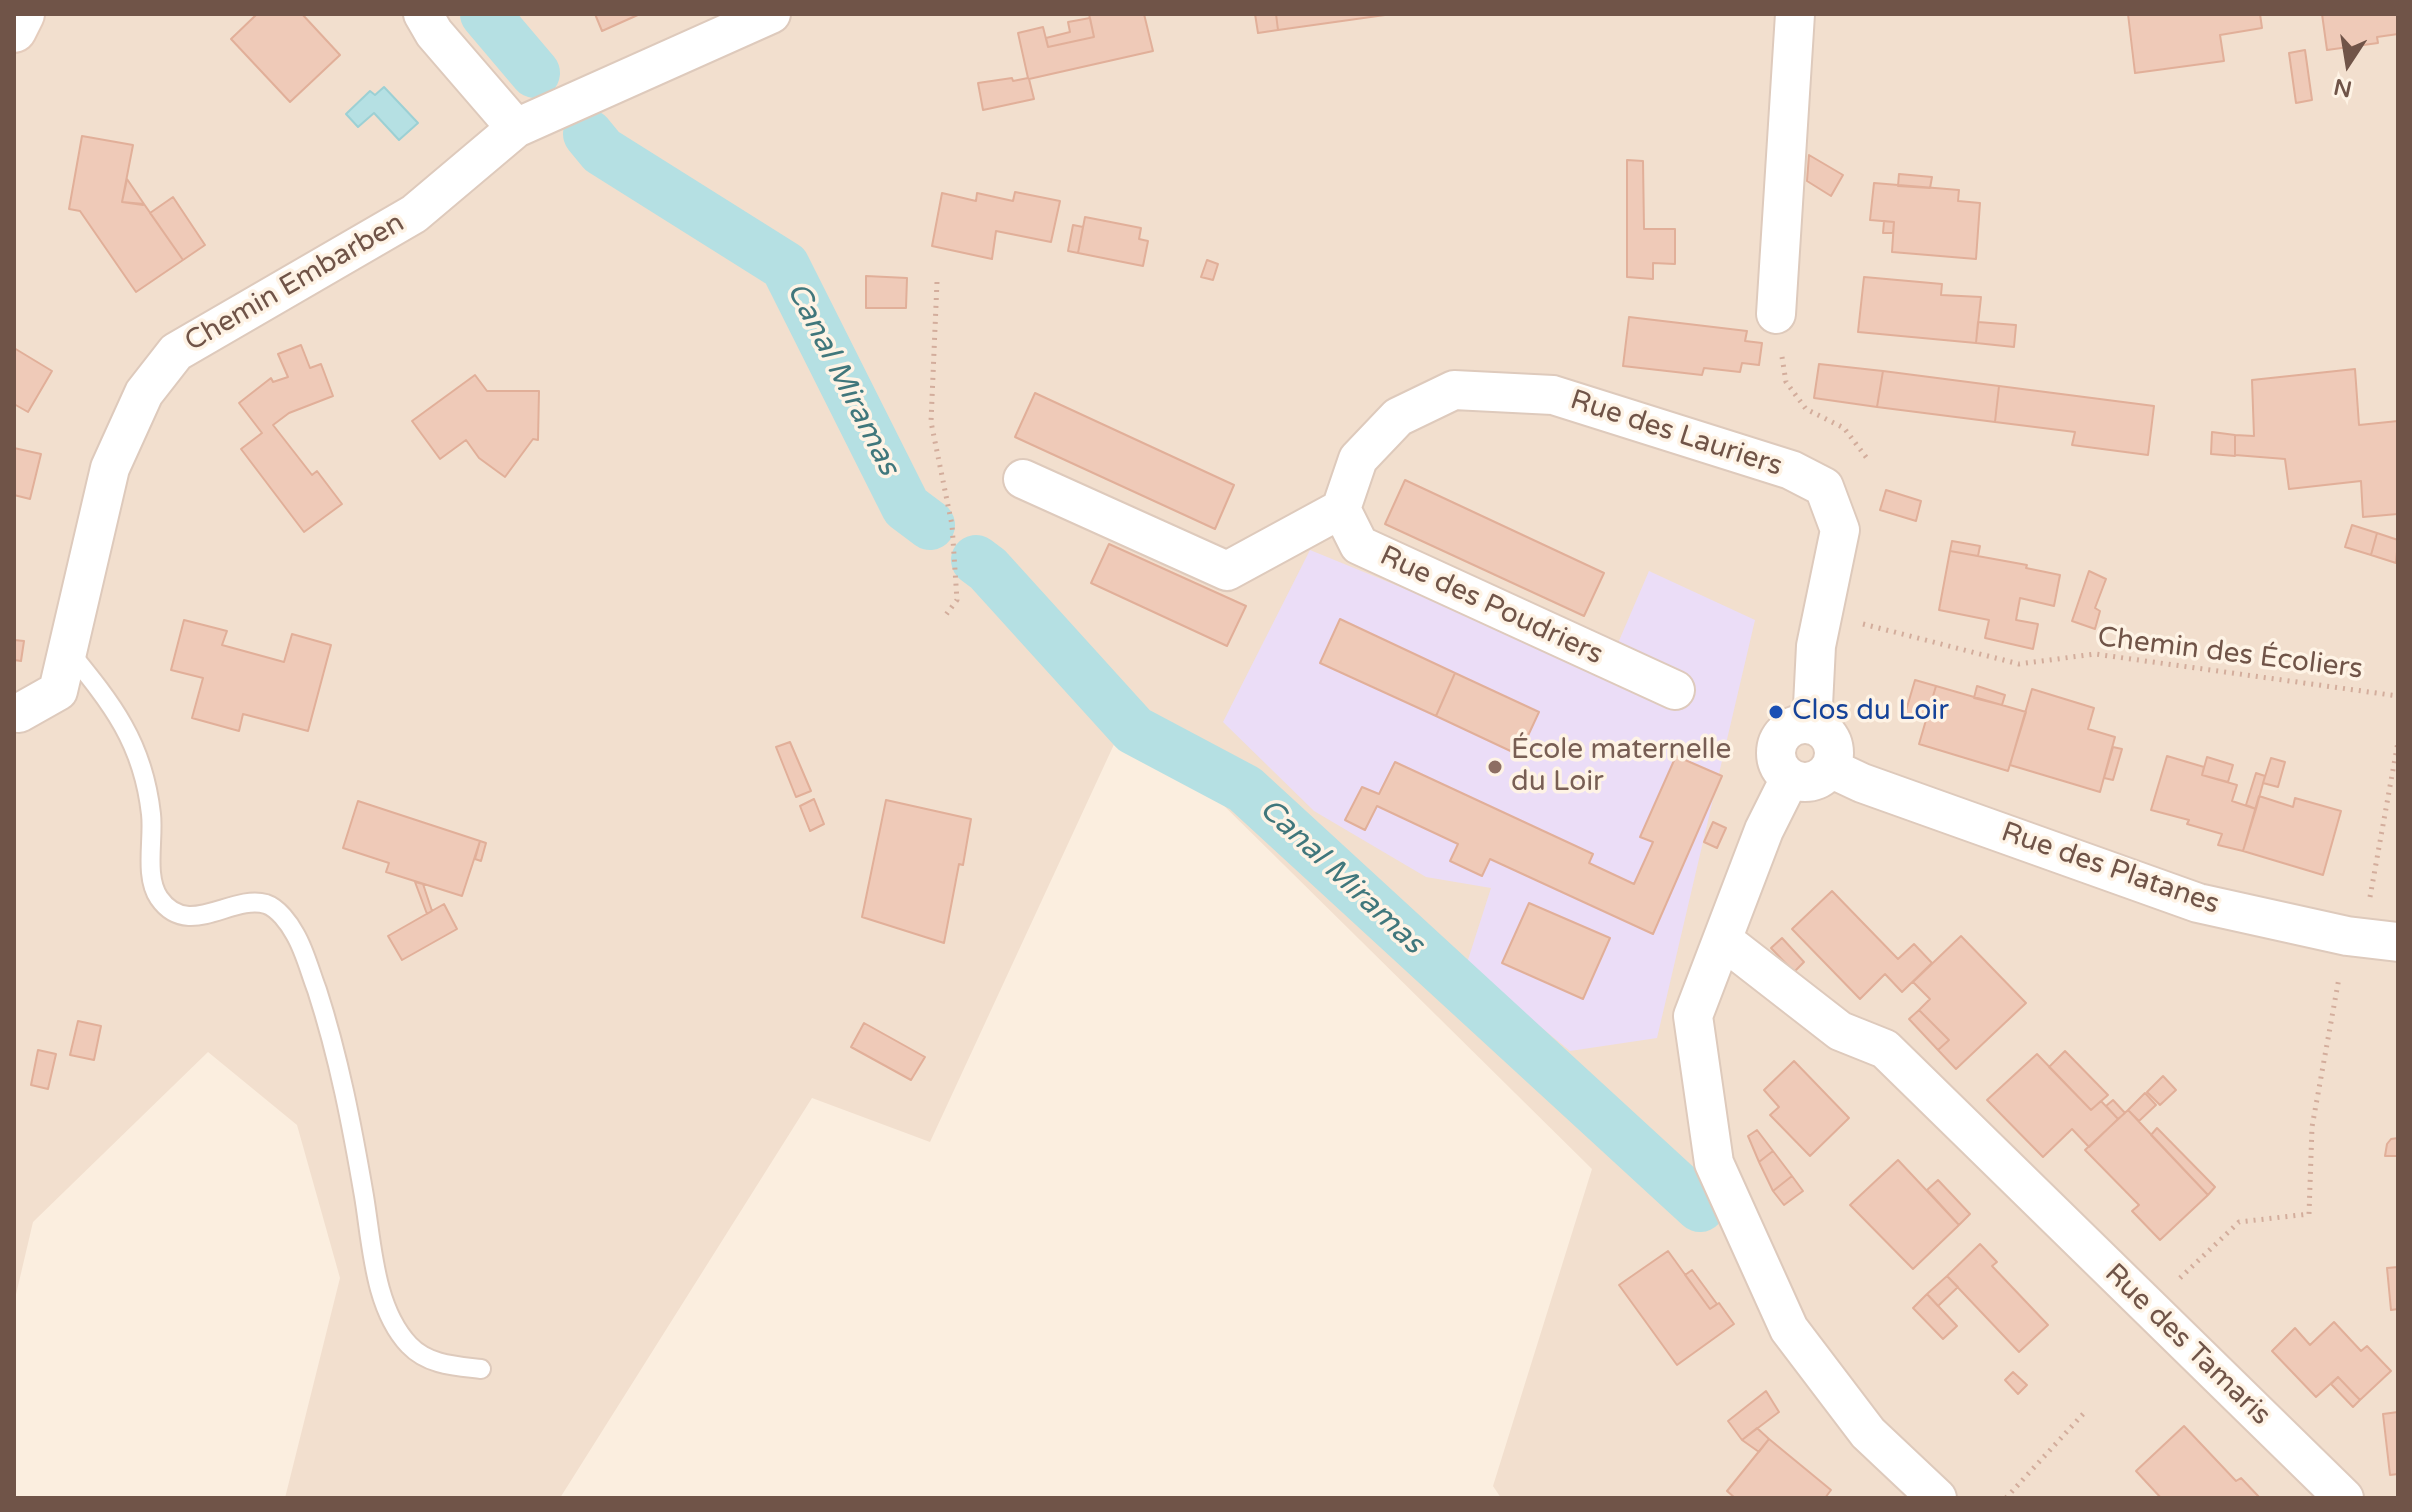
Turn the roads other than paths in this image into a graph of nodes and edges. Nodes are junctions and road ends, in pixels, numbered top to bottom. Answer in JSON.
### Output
{"nodes":[{"id":1,"x":22,"y":14,"type":"edge"},
{"id":2,"x":423,"y":14,"type":"edge"},
{"id":3,"x":1795,"y":14,"type":"edge"},
{"id":4,"x":751,"y":17,"type":"edge"},
{"id":5,"x":14,"y":30,"type":"edge"},
{"id":6,"x":516,"y":128,"type":"junction"},
{"id":7,"x":1776,"y":314,"type":"road end"},
{"id":8,"x":1023,"y":479,"type":"dead end"},
{"id":9,"x":1341,"y":509,"type":"junction"},
{"id":10,"x":67,"y":649,"type":"junction"},
{"id":11,"x":1675,"y":690,"type":"dead end"},
{"id":12,"x":14,"y":712,"type":"edge"},
{"id":13,"x":1812,"y":725,"type":"junction"},
{"id":14,"x":1830,"y":768,"type":"junction"},
{"id":15,"x":1790,"y":778,"type":"junction"},
{"id":16,"x":1723,"y":940,"type":"junction"},
{"id":17,"x":2398,"y":942,"type":"edge"},
{"id":18,"x":481,"y":1369,"type":"dead end"},
{"id":19,"x":1937,"y":1498,"type":"edge"},
{"id":20,"x":2344,"y":1498,"type":"edge"}],
"edges":[{"from":1,"to":5,"type":"street"},
{"from":2,"to":6,"type":"street"},
{"from":3,"to":7,"type":"street"},
{"from":4,"to":6,"type":"street","name":"Chemin Embarben"},
{"from":6,"to":10,"type":"street","name":"Chemin Embarben"},
{"from":8,"to":9,"type":"street"},
{"from":9,"to":11,"type":"street","name":"Rue des Poudriers"},
{"from":9,"to":13,"type":"street","name":"Rue des Lauriers"},
{"from":10,"to":12,"type":"street","name":"Chemin Embarben"},
{"from":10,"to":18,"type":"lane"},
{"from":13,"to":14,"type":"street"},
{"from":13,"to":15,"type":"street"},
{"from":14,"to":15,"type":"street"},
{"from":14,"to":17,"type":"street","name":"Rue des Platanes"},
{"from":15,"to":16,"type":"street"},
{"from":16,"to":19,"type":"street"},
{"from":16,"to":20,"type":"street","name":"Rue des Tamaris"}]}
